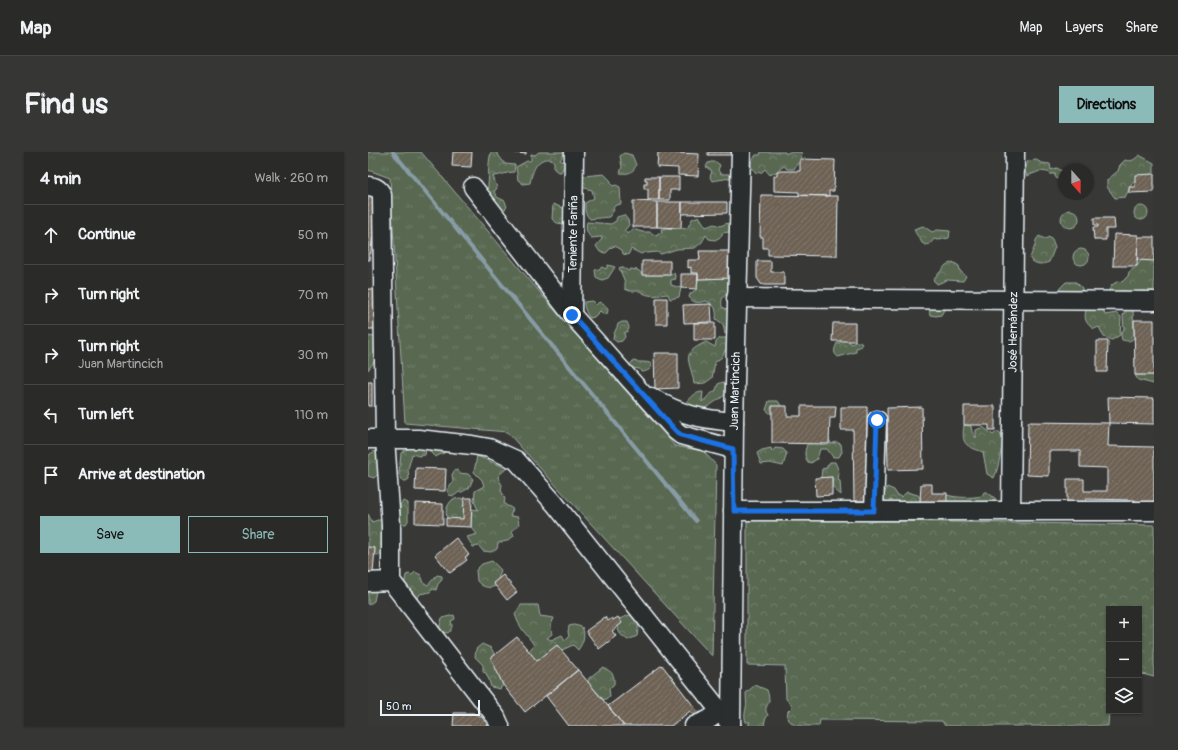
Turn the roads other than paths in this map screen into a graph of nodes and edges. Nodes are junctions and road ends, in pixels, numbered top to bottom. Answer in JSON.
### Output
{"nodes":[{"id":1,"x":574,"y":152,"type":"edge"},
{"id":2,"x":741,"y":152,"type":"edge"},
{"id":3,"x":1015,"y":152,"type":"edge"},
{"id":4,"x":368,"y":186,"type":"edge"},
{"id":5,"x":473,"y":187,"type":"dead end"},
{"id":6,"x":736,"y":298,"type":"junction"},
{"id":7,"x":1013,"y":300,"type":"junction"},
{"id":8,"x":1154,"y":301,"type":"edge"},
{"id":9,"x":572,"y":315,"type":"junction"},
{"id":10,"x":638,"y":390,"type":"junction"},
{"id":11,"x":877,"y":420,"type":"dead end"},
{"id":12,"x":734,"y":422,"type":"junction"},
{"id":13,"x":377,"y":438,"type":"edge"},
{"id":14,"x":733,"y":449,"type":"junction"},
{"id":15,"x":734,"y":511,"type":"junction"},
{"id":16,"x":874,"y":511,"type":"junction"},
{"id":17,"x":1011,"y":511,"type":"junction"},
{"id":18,"x":1154,"y":511,"type":"edge"},
{"id":19,"x":392,"y":581,"type":"junction"},
{"id":20,"x":368,"y":582,"type":"edge"},
{"id":21,"x":727,"y":721,"type":"edge"},
{"id":22,"x":500,"y":726,"type":"edge"},
{"id":23,"x":694,"y":726,"type":"edge"}],
"edges":[{"from":1,"to":9,"type":"street","name":"Teniente Fariña"},
{"from":2,"to":6,"type":"street","name":"Juan Martincich"},
{"from":3,"to":7,"type":"street","name":"José Hernández"},
{"from":4,"to":13,"type":"street"},
{"from":5,"to":9,"type":"street"},
{"from":6,"to":7,"type":"street"},
{"from":6,"to":12,"type":"street","name":"Juan Martincich"},
{"from":7,"to":8,"type":"street"},
{"from":7,"to":17,"type":"street","name":"José Hernández"},
{"from":9,"to":10,"type":"street"},
{"from":10,"to":12,"type":"street"},
{"from":10,"to":14,"type":"street"},
{"from":11,"to":16,"type":"street"},
{"from":12,"to":14,"type":"street","name":"Juan Martincich"},
{"from":13,"to":19,"type":"street"},
{"from":13,"to":21,"type":"street"},
{"from":14,"to":15,"type":"street","name":"Juan Martincich"},
{"from":15,"to":16,"type":"street"},
{"from":15,"to":21,"type":"street","name":"Juan Martincich"},
{"from":16,"to":17,"type":"street"},
{"from":17,"to":18,"type":"street"},
{"from":19,"to":20,"type":"street"},
{"from":19,"to":22,"type":"street"},
{"from":21,"to":23,"type":"street"}]}
